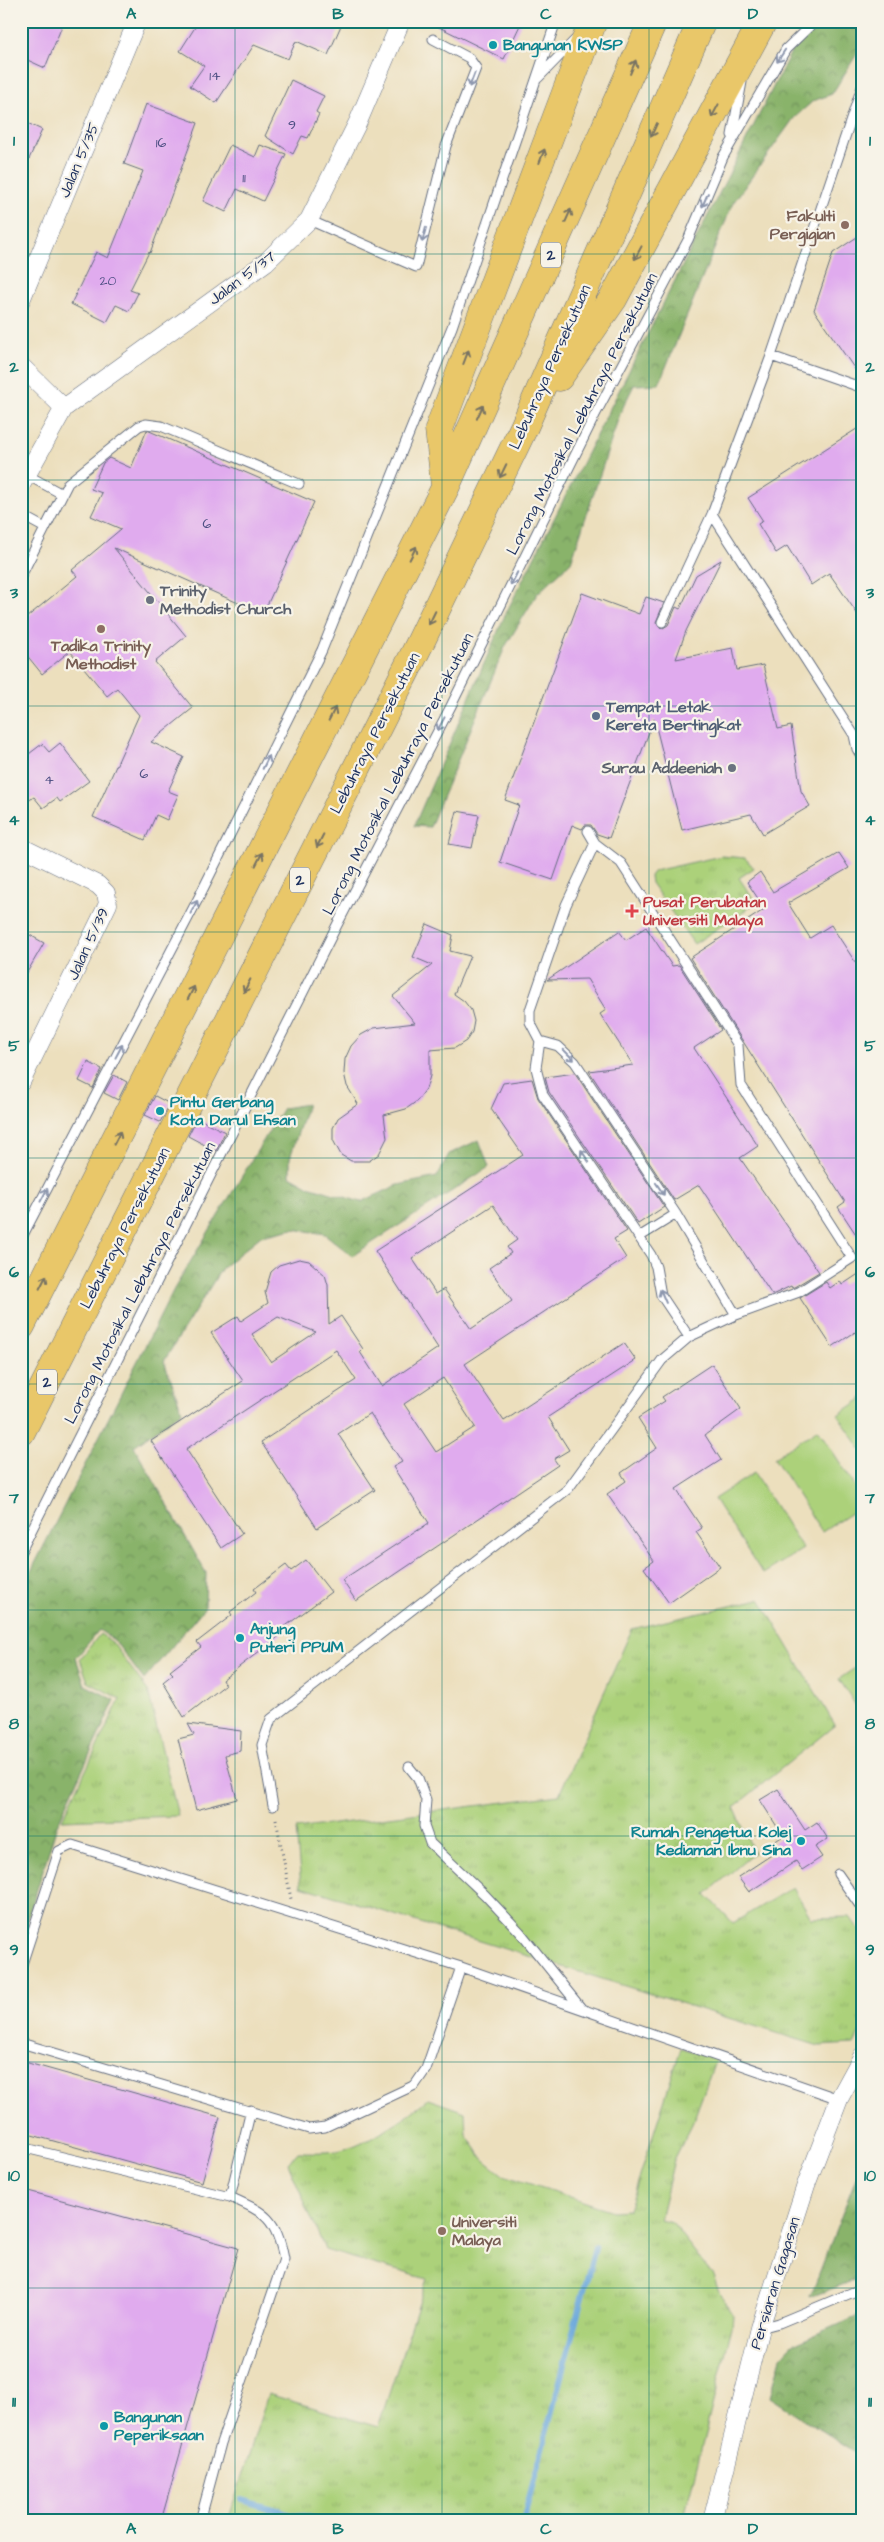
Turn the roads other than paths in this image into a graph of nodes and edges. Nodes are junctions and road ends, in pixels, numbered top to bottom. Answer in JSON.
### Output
{"nodes":[{"id":1,"x":137,"y":21,"type":"edge"},
{"id":2,"x":401,"y":21,"type":"edge"},
{"id":3,"x":556,"y":21,"type":"edge"},
{"id":4,"x":593,"y":21,"type":"edge"},
{"id":5,"x":653,"y":21,"type":"edge"},
{"id":6,"x":702,"y":21,"type":"edge"},
{"id":7,"x":763,"y":21,"type":"edge"},
{"id":8,"x":815,"y":21,"type":"edge"},
{"id":9,"x":433,"y":39,"type":"dead end"},
{"id":10,"x":748,"y":50,"type":"junction"},
{"id":11,"x":536,"y":80,"type":"junction"},
{"id":12,"x":863,"y":84,"type":"edge"},
{"id":13,"x":731,"y":142,"type":"junction"},
{"id":14,"x":309,"y":220,"type":"junction"},
{"id":15,"x":21,"y":300,"type":"edge"},
{"id":16,"x":770,"y":356,"type":"junction"},
{"id":17,"x":21,"y":366,"type":"edge"},
{"id":18,"x":863,"y":388,"type":"edge"},
{"id":19,"x":64,"y":408,"type":"junction"},
{"id":20,"x":524,"y":427,"type":"junction"},
{"id":21,"x":24,"y":480,"type":"edge"},
{"id":22,"x":299,"y":484,"type":"dead end"},
{"id":23,"x":445,"y":488,"type":"junction"},
{"id":24,"x":62,"y":494,"type":"junction"},
{"id":25,"x":712,"y":514,"type":"junction"},
{"id":26,"x":21,"y":515,"type":"edge"},
{"id":27,"x":45,"y":528,"type":"junction"},
{"id":28,"x":21,"y":576,"type":"edge"},
{"id":29,"x":662,"y":622,"type":"dead end"},
{"id":30,"x":854,"y":735,"type":"junction"},
{"id":31,"x":863,"y":744,"type":"edge"},
{"id":32,"x":863,"y":759,"type":"edge"},
{"id":33,"x":588,"y":831,"type":"dead end"},
{"id":34,"x":595,"y":843,"type":"junction"},
{"id":35,"x":21,"y":847,"type":"edge"},
{"id":36,"x":540,"y":1041,"type":"junction"},
{"id":37,"x":21,"y":1082,"type":"edge"},
{"id":38,"x":676,"y":1214,"type":"junction"},
{"id":39,"x":639,"y":1237,"type":"junction"},
{"id":40,"x":21,"y":1239,"type":"edge"},
{"id":41,"x":736,"y":1315,"type":"junction"},
{"id":42,"x":21,"y":1326,"type":"edge"},
{"id":43,"x":689,"y":1337,"type":"junction"},
{"id":44,"x":21,"y":1432,"type":"edge"},
{"id":45,"x":21,"y":1551,"type":"edge"},
{"id":46,"x":410,"y":1767,"type":"dead end"},
{"id":47,"x":273,"y":1806,"type":"road end"},
{"id":48,"x":838,"y":1874,"type":"dead end"},
{"id":49,"x":863,"y":1910,"type":"edge"},
{"id":50,"x":21,"y":1967,"type":"edge"},
{"id":51,"x":461,"y":1967,"type":"junction"},
{"id":52,"x":581,"y":2008,"type":"junction"},
{"id":53,"x":21,"y":2043,"type":"edge"},
{"id":54,"x":863,"y":2055,"type":"edge"},
{"id":55,"x":839,"y":2099,"type":"junction"},
{"id":56,"x":251,"y":2110,"type":"junction"},
{"id":57,"x":21,"y":2147,"type":"edge"},
{"id":58,"x":230,"y":2197,"type":"junction"},
{"id":59,"x":863,"y":2288,"type":"edge"},
{"id":60,"x":760,"y":2328,"type":"junction"},
{"id":61,"x":200,"y":2521,"type":"edge"},
{"id":62,"x":712,"y":2521,"type":"edge"}],
"edges":[{"from":1,"to":15,"type":"street","name":"Jalan 5/35"},
{"from":2,"to":14,"type":"street","name":"Jalan 5/37"},
{"from":3,"to":11,"type":"lane"},
{"from":4,"to":11,"type":"lane"},
{"from":23,"to":4,"type":"highway","one_way":true},
{"from":23,"to":5,"type":"highway","number":"2","one_way":true},
{"from":6,"to":20,"type":"highway","name":"Lebuhraya Persekutuan","number":"2","one_way":true},
{"from":7,"to":10,"type":"highway"},
{"from":8,"to":13,"type":"lane","name":"Lorong Motosikal Lebuhraya Persekutuan","one_way":true},
{"from":9,"to":14,"type":"lane","one_way":true},
{"from":10,"to":13,"type":"lane"},
{"from":10,"to":20,"type":"highway","one_way":true},
{"from":40,"to":11,"type":"lane","one_way":true},
{"from":12,"to":16,"type":"lane"},
{"from":13,"to":45,"type":"lane","name":"Lorong Motosikal Lebuhraya Persekutuan","one_way":true},
{"from":14,"to":19,"type":"street","name":"Jalan 5/37"},
{"from":16,"to":18,"type":"lane"},
{"from":16,"to":25,"type":"lane"},
{"from":17,"to":19,"type":"street"},
{"from":19,"to":21,"type":"street","name":"Jalan 5/37"},
{"from":20,"to":44,"type":"highway","name":"Lebuhraya Persekutuan","number":"2","one_way":true},
{"from":21,"to":24,"type":"lane"},
{"from":22,"to":24,"type":"lane"},
{"from":42,"to":23,"type":"highway","number":"2","one_way":true},
{"from":24,"to":27,"type":"lane"},
{"from":25,"to":29,"type":"lane"},
{"from":25,"to":30,"type":"lane"},
{"from":26,"to":27,"type":"lane"},
{"from":27,"to":28,"type":"lane"},
{"from":30,"to":31,"type":"lane"},
{"from":30,"to":32,"type":"lane"},
{"from":33,"to":34,"type":"lane"},
{"from":34,"to":36,"type":"lane"},
{"from":34,"to":41,"type":"lane"},
{"from":35,"to":37,"type":"street","name":"Jalan 5/39"},
{"from":36,"to":38,"type":"lane","one_way":true},
{"from":39,"to":36,"type":"lane","one_way":true},
{"from":38,"to":39,"type":"lane"},
{"from":38,"to":41,"type":"lane"},
{"from":43,"to":39,"type":"lane","one_way":true},
{"from":41,"to":43,"type":"lane"},
{"from":43,"to":47,"type":"lane"},
{"from":46,"to":52,"type":"lane"},
{"from":48,"to":49,"type":"lane"},
{"from":50,"to":51,"type":"lane"},
{"from":51,"to":52,"type":"lane"},
{"from":51,"to":56,"type":"lane"},
{"from":52,"to":55,"type":"lane"},
{"from":53,"to":56,"type":"lane"},
{"from":54,"to":55,"type":"street","name":"Persiaran Gagasan"},
{"from":55,"to":60,"type":"street","name":"Persiaran Gagasan"},
{"from":56,"to":58,"type":"lane"},
{"from":57,"to":58,"type":"lane"},
{"from":58,"to":61,"type":"lane"},
{"from":59,"to":60,"type":"lane"},
{"from":60,"to":62,"type":"street","name":"Persiaran Gagasan"}]}
